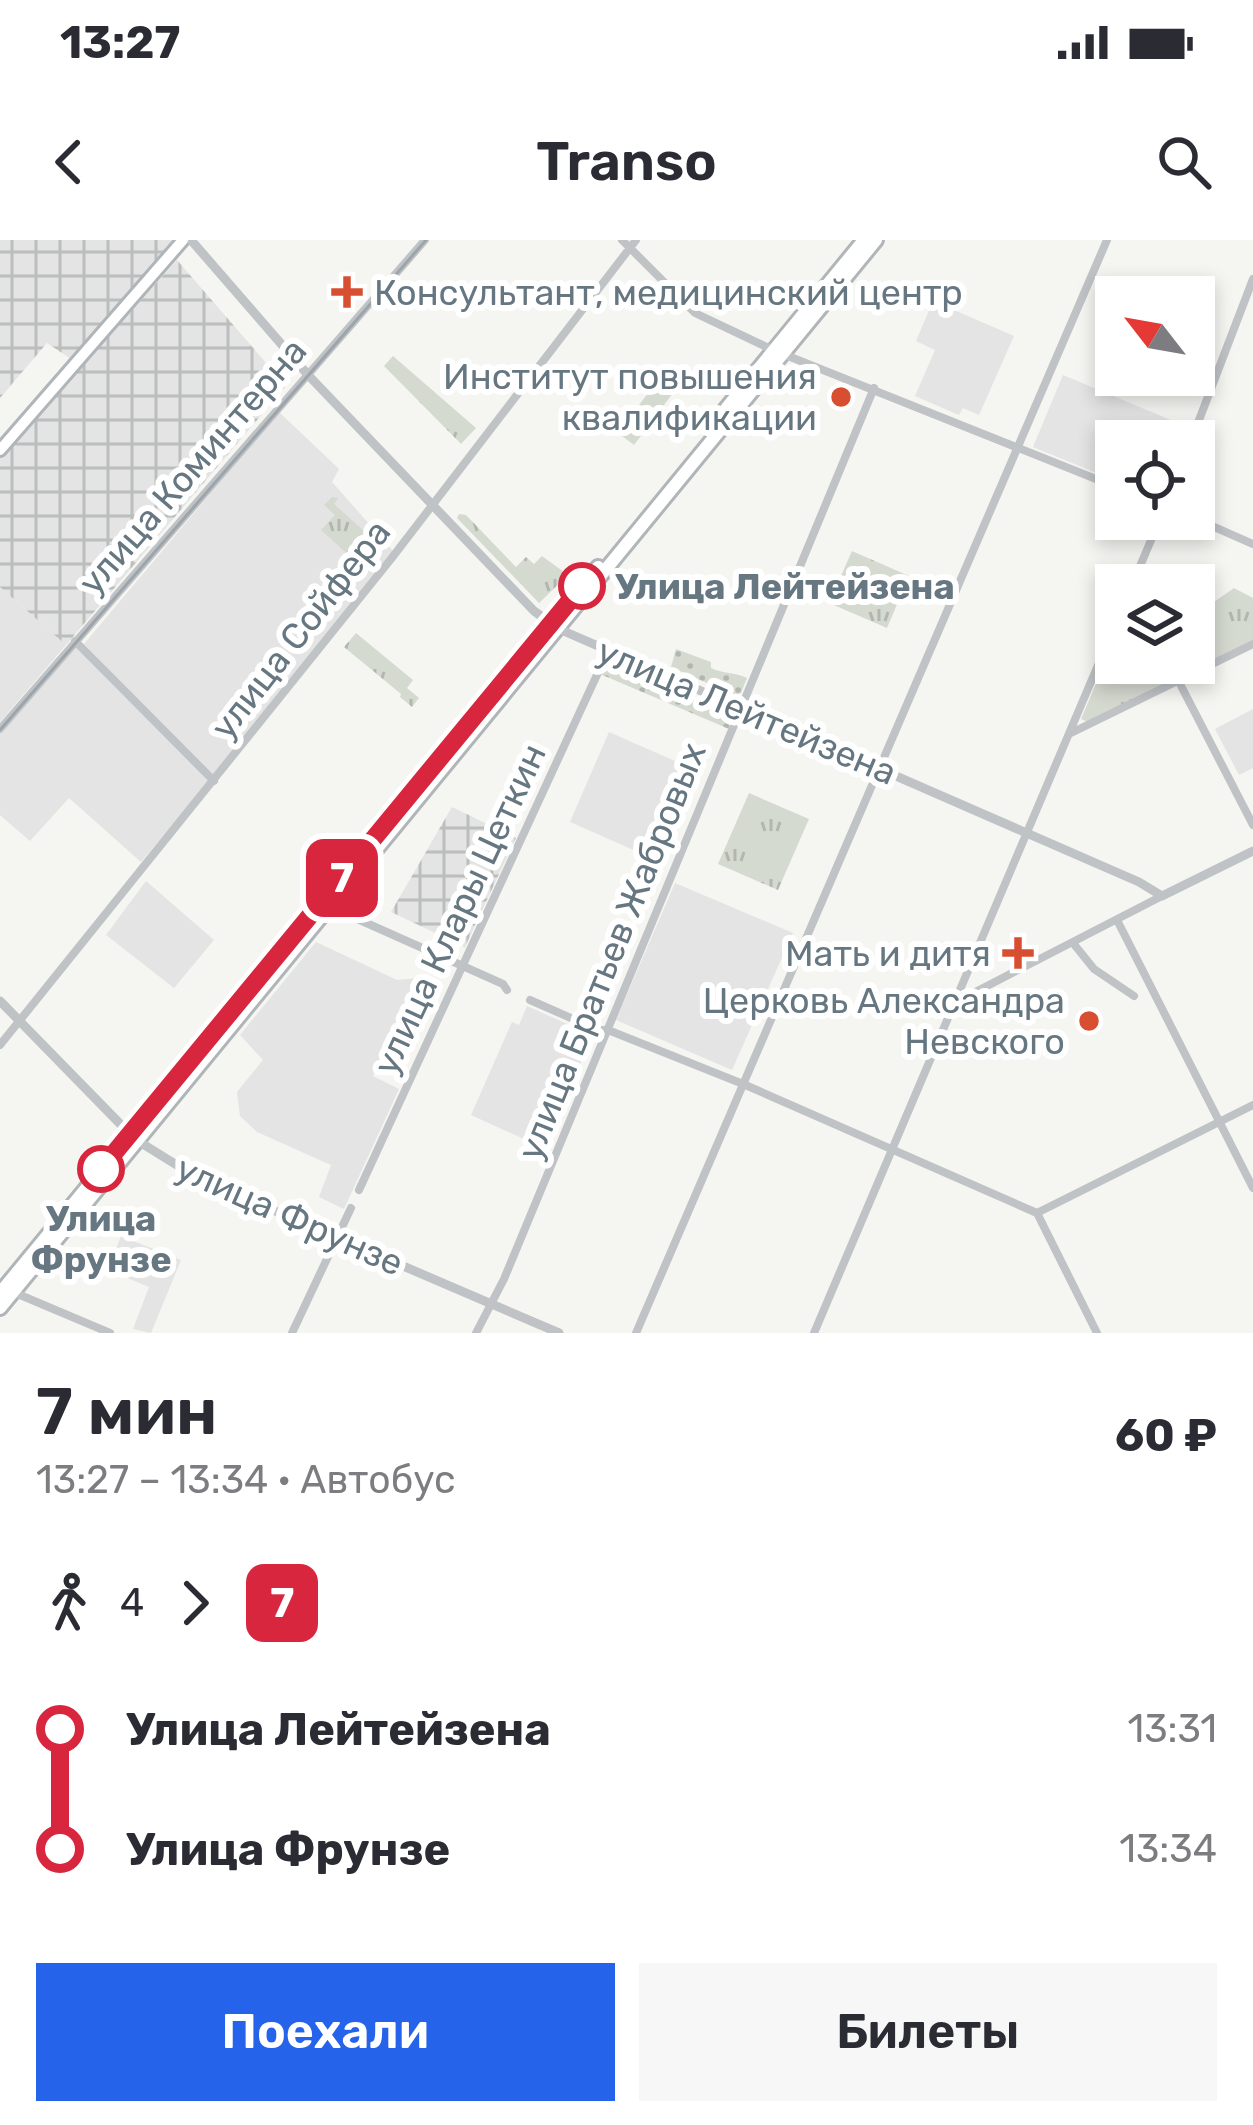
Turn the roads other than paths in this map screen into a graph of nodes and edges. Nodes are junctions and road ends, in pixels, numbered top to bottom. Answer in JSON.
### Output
{"nodes":[{"id":1,"x":187,"y":240,"type":"edge"},
{"id":2,"x":425,"y":240,"type":"edge"},
{"id":3,"x":622,"y":240,"type":"edge"},
{"id":4,"x":864,"y":240,"type":"edge"},
{"id":5,"x":876,"y":240,"type":"edge"},
{"id":6,"x":1107,"y":240,"type":"edge"},
{"id":7,"x":633,"y":244,"type":"edge"},
{"id":8,"x":1253,"y":279,"type":"edge"},
{"id":9,"x":778,"y":352,"type":"junction"},
{"id":10,"x":308,"y":376,"type":"junction"},
{"id":11,"x":874,"y":388,"type":"junction"},
{"id":12,"x":1199,"y":420,"type":"edge"},
{"id":13,"x":1018,"y":448,"type":"junction"},
{"id":14,"x":0,"y":450,"type":"edge"},
{"id":15,"x":1095,"y":479,"type":"edge"},
{"id":16,"x":430,"y":503,"type":"junction"},
{"id":17,"x":1215,"y":527,"type":"edge"},
{"id":18,"x":1253,"y":544,"type":"edge"},
{"id":19,"x":555,"y":626,"type":"junction"},
{"id":20,"x":75,"y":641,"type":"junction"},
{"id":21,"x":1253,"y":644,"type":"edge"},
{"id":22,"x":608,"y":651,"type":"junction"},
{"id":23,"x":1215,"y":662,"type":"edge"},
{"id":24,"x":1095,"y":672,"type":"edge"},
{"id":25,"x":1170,"y":684,"type":"edge"},
{"id":26,"x":1180,"y":684,"type":"edge"},
{"id":27,"x":741,"y":708,"type":"junction"},
{"id":28,"x":0,"y":729,"type":"edge"},
{"id":29,"x":1069,"y":733,"type":"junction"},
{"id":30,"x":880,"y":769,"type":"junction"},
{"id":31,"x":214,"y":781,"type":"junction"},
{"id":32,"x":1253,"y":825,"type":"edge"},
{"id":33,"x":1026,"y":835,"type":"junction"},
{"id":34,"x":1253,"y":851,"type":"edge"},
{"id":35,"x":1162,"y":896,"type":"junction"},
{"id":36,"x":332,"y":904,"type":"junction"},
{"id":37,"x":1117,"y":920,"type":"junction"},
{"id":38,"x":1073,"y":943,"type":"junction"},
{"id":39,"x":462,"y":966,"type":"junction"},
{"id":40,"x":507,"y":990,"type":"dead end"},
{"id":41,"x":1134,"y":997,"type":"dead end"},
{"id":42,"x":530,"y":1000,"type":"dead end"},
{"id":43,"x":0,"y":1001,"type":"edge"},
{"id":44,"x":955,"y":1002,"type":"junction"},
{"id":45,"x":20,"y":1021,"type":"junction"},
{"id":46,"x":608,"y":1030,"type":"junction"},
{"id":47,"x":0,"y":1046,"type":"edge"},
{"id":48,"x":743,"y":1084,"type":"junction"},
{"id":49,"x":1253,"y":1105,"type":"edge"},
{"id":50,"x":1220,"y":1122,"type":"junction"},
{"id":51,"x":134,"y":1138,"type":"junction"},
{"id":52,"x":891,"y":1151,"type":"junction"},
{"id":53,"x":1253,"y":1188,"type":"edge"},
{"id":54,"x":359,"y":1190,"type":"dead end"},
{"id":55,"x":351,"y":1208,"type":"dead end"},
{"id":56,"x":1037,"y":1213,"type":"junction"},
{"id":57,"x":336,"y":1237,"type":"junction"},
{"id":58,"x":7,"y":1293,"type":"edge"},
{"id":59,"x":492,"y":1304,"type":"junction"},
{"id":60,"x":0,"y":1308,"type":"edge"},
{"id":61,"x":110,"y":1333,"type":"edge"},
{"id":62,"x":292,"y":1333,"type":"edge"},
{"id":63,"x":476,"y":1333,"type":"edge"},
{"id":64,"x":559,"y":1333,"type":"edge"},
{"id":65,"x":636,"y":1333,"type":"edge"},
{"id":66,"x":814,"y":1333,"type":"edge"},
{"id":67,"x":1096,"y":1333,"type":"edge"}],
"edges":[{"from":1,"to":10,"type":"street","name":"улица Лейтейзена"},
{"from":1,"to":14,"type":"main road"},
{"from":2,"to":10,"type":"street","name":"улица Коминтерна"},
{"from":3,"to":7,"type":"street"},
{"from":4,"to":9,"type":"main road"},
{"from":5,"to":9,"type":"main road"},
{"from":6,"to":13,"type":"street"},
{"from":7,"to":9,"type":"street"},
{"from":7,"to":16,"type":"street","name":"улица Сойфера"},
{"from":8,"to":12,"type":"street"},
{"from":9,"to":11,"type":"street"},
{"from":9,"to":19,"type":"main road"},
{"from":10,"to":16,"type":"street","name":"улица Лейтейзена"},
{"from":10,"to":20,"type":"street","name":"улица Коминтерна"},
{"from":11,"to":13,"type":"street"},
{"from":11,"to":27,"type":"street","name":"улица Братьев Жабровых"},
{"from":13,"to":15,"type":"street"},
{"from":13,"to":30,"type":"street"},
{"from":16,"to":19,"type":"street","name":"улица Лейтейзена"},
{"from":16,"to":31,"type":"street","name":"улица Сойфера"},
{"from":17,"to":18,"type":"street"},
{"from":19,"to":22,"type":"street","name":"улица Лейтейзена"},
{"from":19,"to":36,"type":"main road"},
{"from":19,"to":51,"type":"main road"},
{"from":20,"to":28,"type":"street","name":"улица Коминтерна"},
{"from":20,"to":31,"type":"street"},
{"from":21,"to":23,"type":"street"},
{"from":22,"to":27,"type":"street","name":"улица Лейтейзена"},
{"from":22,"to":39,"type":"street","name":"улица Клары Цеткин"},
{"from":24,"to":29,"type":"street"},
{"from":25,"to":29,"type":"street"},
{"from":26,"to":32,"type":"street"},
{"from":27,"to":30,"type":"street","name":"улица Лейтейзена"},
{"from":27,"to":46,"type":"street","name":"улица Братьев Жабровых"},
{"from":29,"to":33,"type":"street"},
{"from":30,"to":33,"type":"street","name":"улица Лейтейзена"},
{"from":30,"to":48,"type":"street"},
{"from":31,"to":45,"type":"street","name":"улица Сойфера"},
{"from":33,"to":35,"type":"street","name":"улица Лейтейзена"},
{"from":33,"to":44,"type":"street"},
{"from":34,"to":35,"type":"street"},
{"from":35,"to":37,"type":"street"},
{"from":36,"to":39,"type":"street"},
{"from":36,"to":51,"type":"main road"},
{"from":37,"to":38,"type":"street"},
{"from":37,"to":50,"type":"street"},
{"from":38,"to":41,"type":"street"},
{"from":38,"to":44,"type":"street"},
{"from":39,"to":40,"type":"street"},
{"from":39,"to":54,"type":"street","name":"улица Клары Цеткин"},
{"from":42,"to":46,"type":"street"},
{"from":43,"to":45,"type":"street","name":"улица Фрунзе"},
{"from":44,"to":52,"type":"street"},
{"from":45,"to":47,"type":"street","name":"улица Сойфера"},
{"from":45,"to":51,"type":"street","name":"улица Фрунзе"},
{"from":46,"to":48,"type":"street"},
{"from":46,"to":59,"type":"street","name":"улица Братьев Жабровых"},
{"from":48,"to":52,"type":"street"},
{"from":48,"to":65,"type":"street"},
{"from":49,"to":50,"type":"street"},
{"from":50,"to":53,"type":"street"},
{"from":50,"to":56,"type":"street"},
{"from":51,"to":57,"type":"street","name":"улица Фрунзе"},
{"from":51,"to":58,"type":"main road"},
{"from":52,"to":56,"type":"street"},
{"from":52,"to":66,"type":"street"},
{"from":55,"to":57,"type":"street"},
{"from":56,"to":67,"type":"street"},
{"from":57,"to":59,"type":"street","name":"улица Фрунзе"},
{"from":57,"to":62,"type":"street"},
{"from":58,"to":60,"type":"main road"},
{"from":58,"to":61,"type":"street"},
{"from":59,"to":63,"type":"street","name":"улица Братьев Жабровых"},
{"from":59,"to":64,"type":"street","name":"улица Фрунзе"}]}
